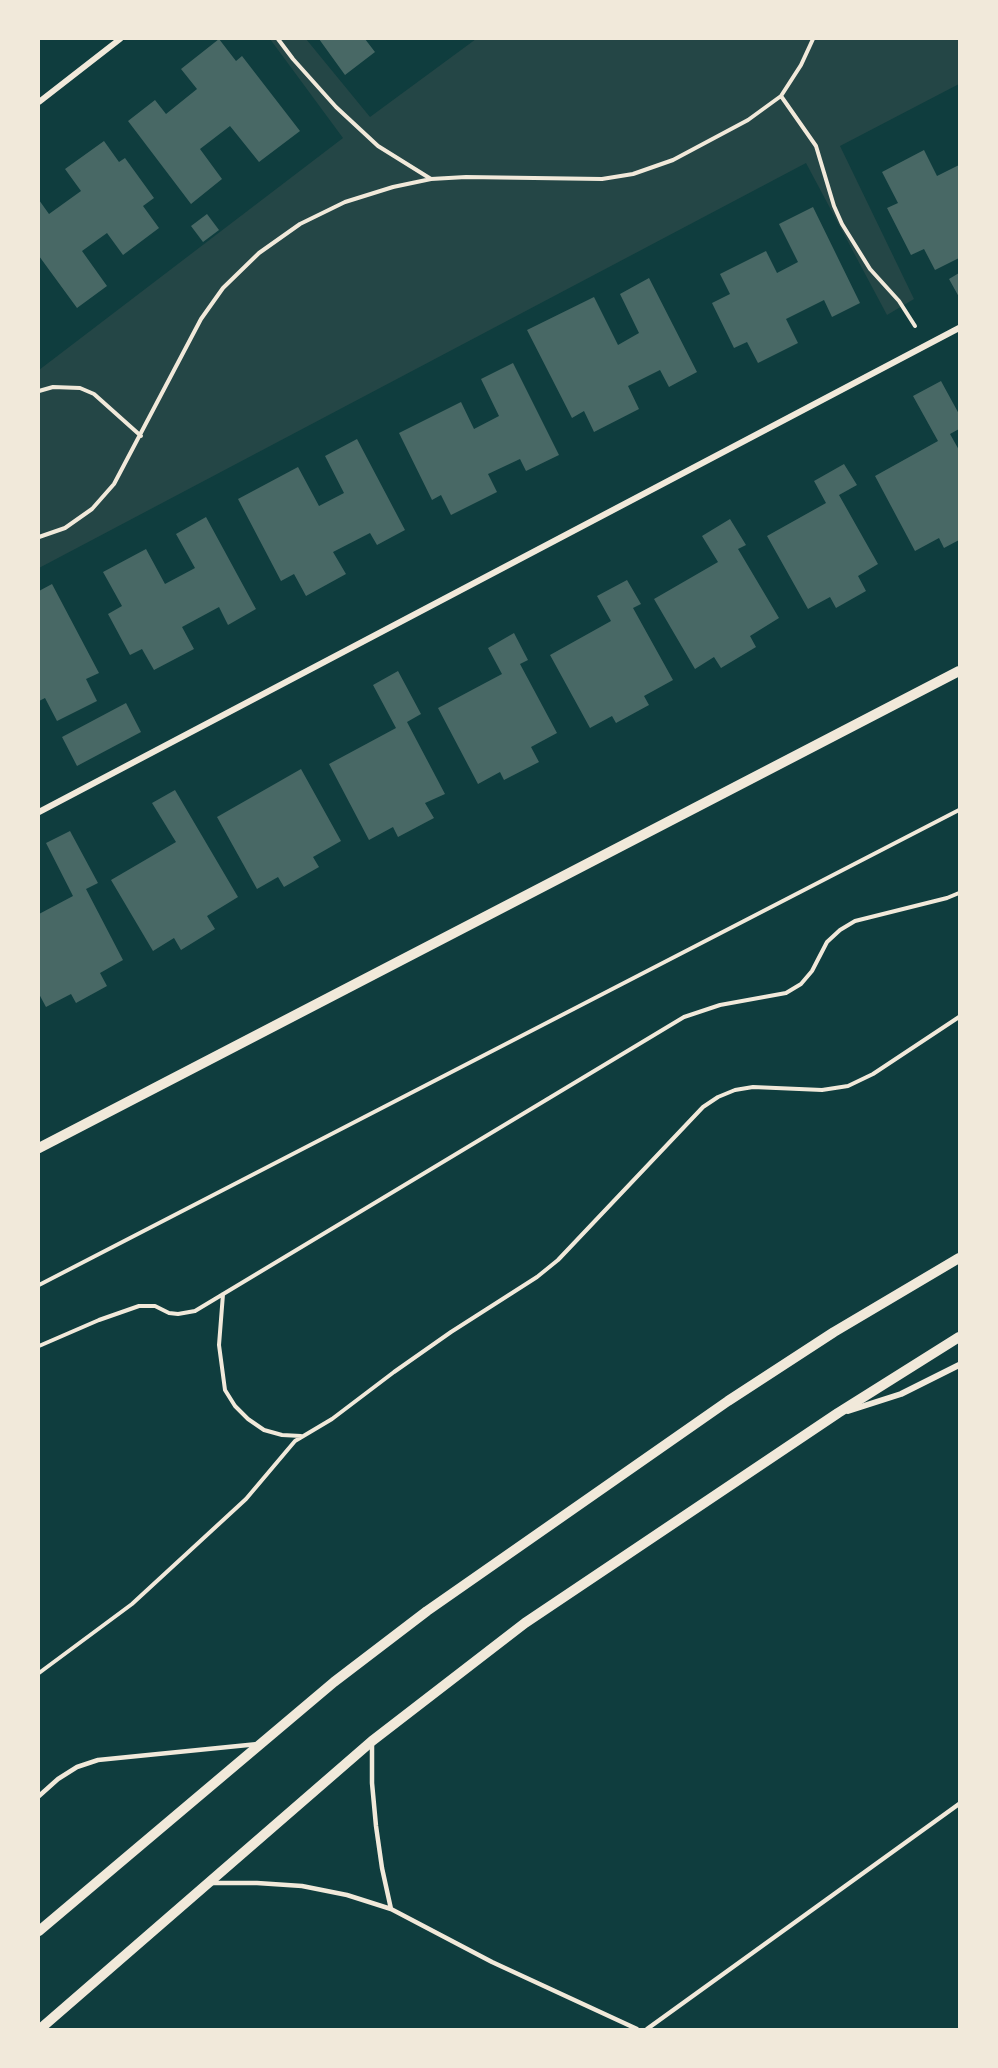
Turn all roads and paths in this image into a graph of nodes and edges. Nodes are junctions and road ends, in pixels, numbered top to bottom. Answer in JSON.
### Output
{"nodes":[{"id":1,"x":120,"y":39,"type":"edge"},
{"id":2,"x":278,"y":39,"type":"edge"},
{"id":3,"x":813,"y":39,"type":"edge"},
{"id":4,"x":781,"y":96,"type":"junction"},
{"id":5,"x":39,"y":102,"type":"edge"},
{"id":6,"x":431,"y":179,"type":"junction"},
{"id":7,"x":959,"y":328,"type":"edge"},
{"id":8,"x":927,"y":345,"type":"junction"},
{"id":9,"x":39,"y":391,"type":"edge"},
{"id":10,"x":141,"y":436,"type":"junction"},
{"id":11,"x":39,"y":537,"type":"edge"},
{"id":12,"x":959,"y":671,"type":"edge"},
{"id":13,"x":959,"y":810,"type":"edge"},
{"id":14,"x":39,"y":812,"type":"edge"},
{"id":15,"x":959,"y":893,"type":"edge"},
{"id":16,"x":959,"y":1017,"type":"edge"},
{"id":17,"x":39,"y":1148,"type":"edge"},
{"id":18,"x":959,"y":1258,"type":"edge"},
{"id":19,"x":39,"y":1285,"type":"edge"},
{"id":20,"x":223,"y":1293,"type":"junction"},
{"id":21,"x":959,"y":1337,"type":"edge"},
{"id":22,"x":39,"y":1346,"type":"edge"},
{"id":23,"x":959,"y":1365,"type":"edge"},
{"id":24,"x":838,"y":1413,"type":"junction"},
{"id":25,"x":302,"y":1436,"type":"junction"},
{"id":26,"x":39,"y":1673,"type":"edge"},
{"id":27,"x":372,"y":1741,"type":"junction"},
{"id":28,"x":260,"y":1744,"type":"junction"},
{"id":29,"x":39,"y":1796,"type":"edge"},
{"id":30,"x":959,"y":1804,"type":"edge"},
{"id":31,"x":208,"y":1883,"type":"junction"},
{"id":32,"x":391,"y":1909,"type":"junction"},
{"id":33,"x":39,"y":1931,"type":"edge"},
{"id":34,"x":40,"y":2029,"type":"edge"},
{"id":35,"x":637,"y":2029,"type":"edge"},
{"id":36,"x":647,"y":2029,"type":"edge"}],
"edges":[{"from":1,"to":5,"type":"street"},
{"from":2,"to":6,"type":"path"},
{"from":3,"to":4,"type":"path"},
{"from":4,"to":6,"type":"path"},
{"from":4,"to":8,"type":"path"},
{"from":6,"to":10,"type":"path"},
{"from":7,"to":8,"type":"street"},
{"from":8,"to":14,"type":"street"},
{"from":9,"to":10,"type":"path"},
{"from":10,"to":11,"type":"path"},
{"from":12,"to":17,"type":"street"},
{"from":13,"to":19,"type":"path"},
{"from":15,"to":20,"type":"path"},
{"from":16,"to":25,"type":"path"},
{"from":18,"to":28,"type":"street"},
{"from":20,"to":22,"type":"path"},
{"from":20,"to":25,"type":"path"},
{"from":21,"to":24,"type":"street"},
{"from":23,"to":24,"type":"street"},
{"from":24,"to":27,"type":"street"},
{"from":25,"to":26,"type":"path"},
{"from":27,"to":31,"type":"street"},
{"from":27,"to":32,"type":"lane"},
{"from":28,"to":29,"type":"lane"},
{"from":28,"to":33,"type":"street"},
{"from":30,"to":36,"type":"lane"},
{"from":31,"to":32,"type":"lane"},
{"from":31,"to":34,"type":"street"},
{"from":32,"to":35,"type":"lane"}]}
